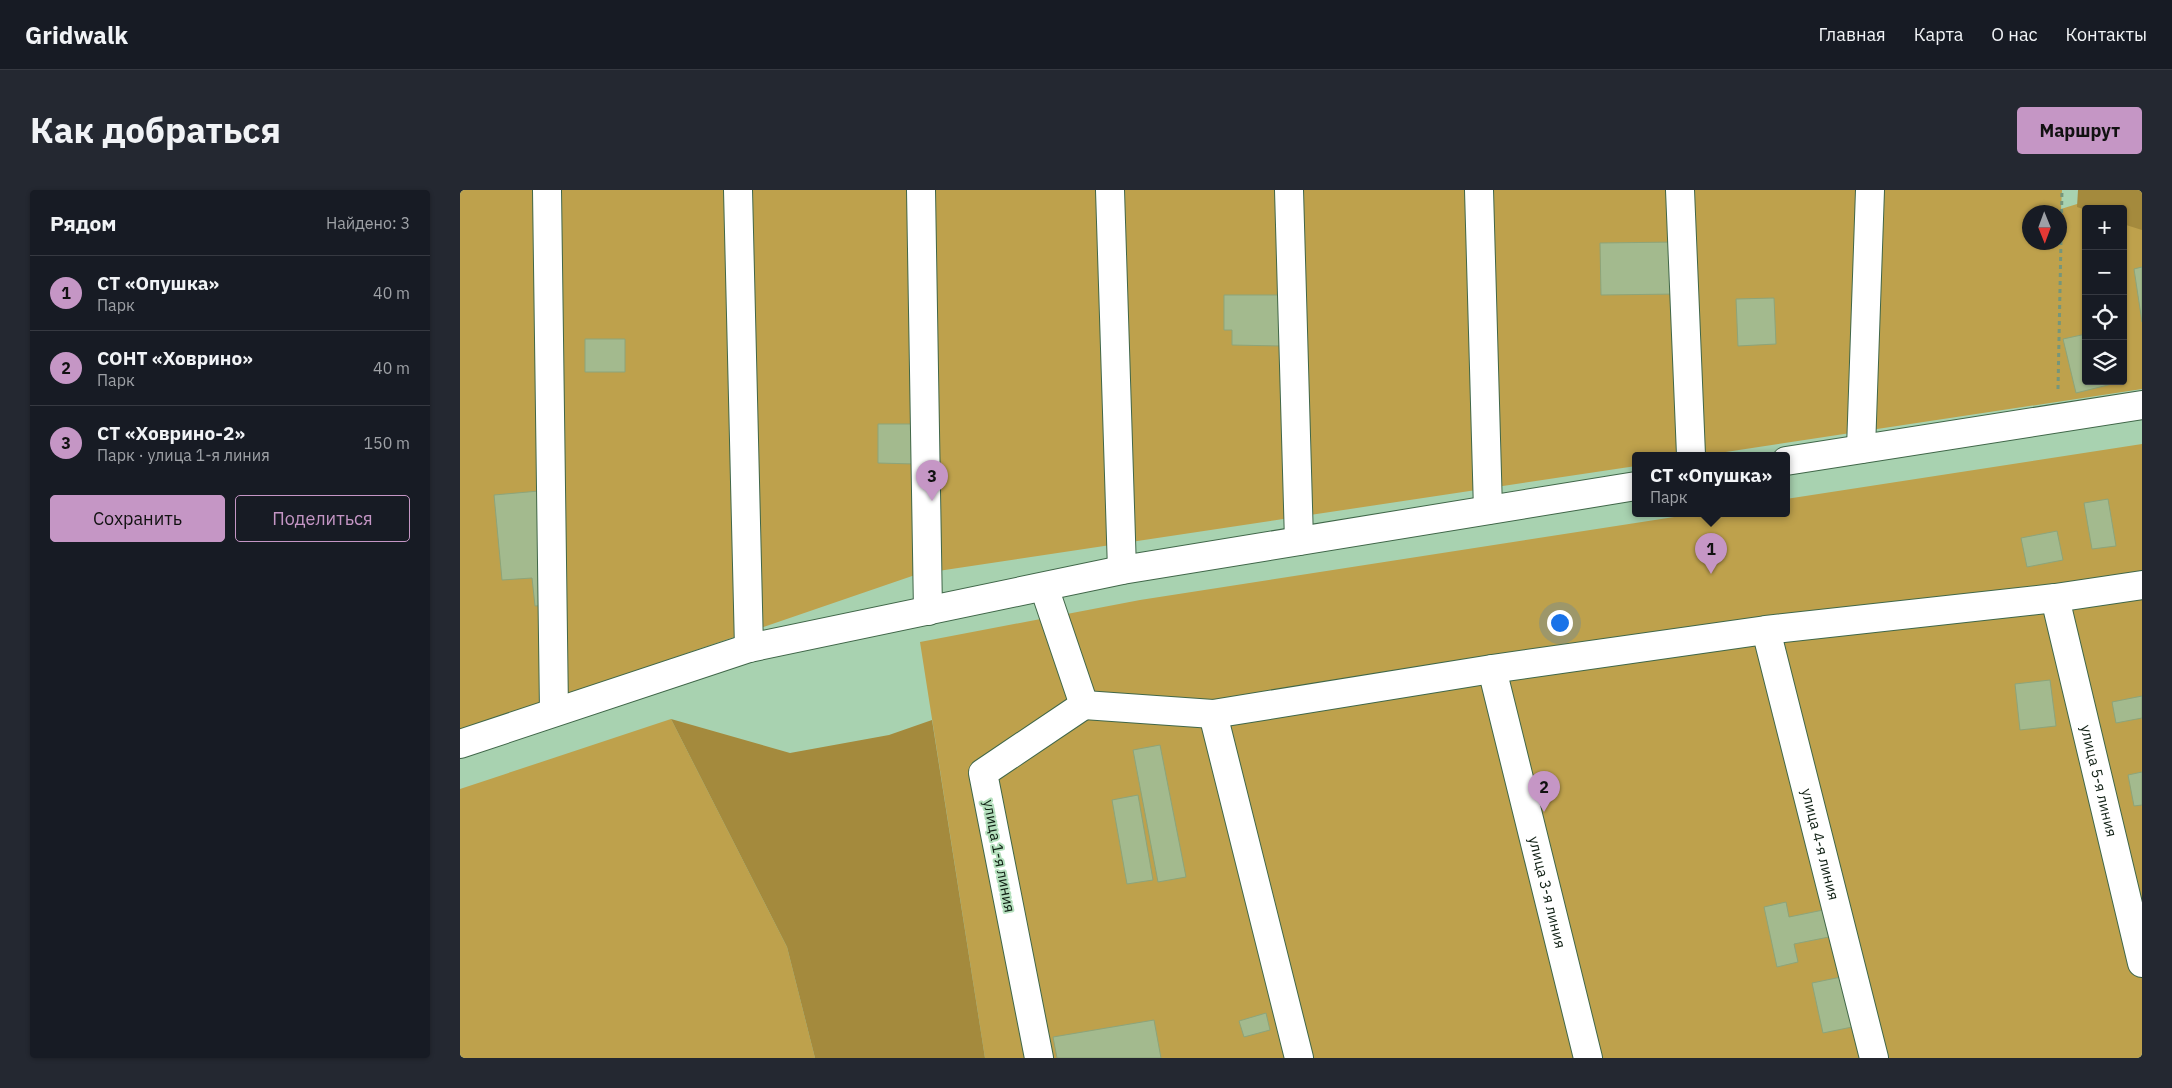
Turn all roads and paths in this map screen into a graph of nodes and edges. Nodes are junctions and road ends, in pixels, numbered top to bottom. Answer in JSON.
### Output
{"nodes":[{"id":1,"x":547,"y":190,"type":"edge"},
{"id":2,"x":738,"y":190,"type":"edge"},
{"id":3,"x":920,"y":190,"type":"edge"},
{"id":4,"x":1110,"y":190,"type":"edge"},
{"id":5,"x":1289,"y":190,"type":"edge"},
{"id":6,"x":1479,"y":190,"type":"edge"},
{"id":7,"x":1680,"y":190,"type":"edge"},
{"id":8,"x":1870,"y":190,"type":"edge"},
{"id":9,"x":2062,"y":190,"type":"edge"},
{"id":10,"x":2142,"y":405,"type":"edge"},
{"id":11,"x":2058,"y":417,"type":"junction"},
{"id":12,"x":1861,"y":449,"type":"junction"},
{"id":13,"x":1691,"y":452,"type":"edge"},
{"id":14,"x":1790,"y":460,"type":"edge"},
{"id":15,"x":1632,"y":487,"type":"edge"},
{"id":16,"x":1488,"y":510,"type":"junction"},
{"id":17,"x":1299,"y":541,"type":"junction"},
{"id":18,"x":1122,"y":570,"type":"junction"},
{"id":19,"x":2142,"y":584,"type":"edge"},
{"id":20,"x":1044,"y":586,"type":"junction"},
{"id":21,"x":2055,"y":598,"type":"junction"},
{"id":22,"x":928,"y":611,"type":"junction"},
{"id":23,"x":1766,"y":630,"type":"junction"},
{"id":24,"x":749,"y":648,"type":"junction"},
{"id":25,"x":1492,"y":669,"type":"junction"},
{"id":26,"x":1084,"y":705,"type":"junction"},
{"id":27,"x":554,"y":711,"type":"junction"},
{"id":28,"x":1213,"y":714,"type":"junction"},
{"id":29,"x":462,"y":738,"type":"edge"},
{"id":30,"x":2142,"y":963,"type":"edge"},
{"id":31,"x":1039,"y":1058,"type":"edge"},
{"id":32,"x":1299,"y":1058,"type":"edge"},
{"id":33,"x":1588,"y":1058,"type":"edge"},
{"id":34,"x":1874,"y":1058,"type":"edge"}],
"edges":[{"from":1,"to":27,"type":"street"},
{"from":2,"to":24,"type":"street"},
{"from":3,"to":22,"type":"street"},
{"from":4,"to":18,"type":"street"},
{"from":5,"to":17,"type":"street"},
{"from":6,"to":16,"type":"street"},
{"from":7,"to":13,"type":"street"},
{"from":8,"to":12,"type":"street"},
{"from":9,"to":11,"type":"path"},
{"from":10,"to":11,"type":"street"},
{"from":11,"to":12,"type":"street"},
{"from":12,"to":14,"type":"street"},
{"from":15,"to":16,"type":"street"},
{"from":16,"to":17,"type":"street"},
{"from":17,"to":18,"type":"street"},
{"from":18,"to":20,"type":"street"},
{"from":19,"to":21,"type":"street"},
{"from":20,"to":22,"type":"street"},
{"from":20,"to":26,"type":"street"},
{"from":21,"to":23,"type":"street"},
{"from":21,"to":30,"type":"street","name":"улица 5-я линия"},
{"from":22,"to":24,"type":"street"},
{"from":23,"to":25,"type":"street"},
{"from":23,"to":34,"type":"street","name":"улица 4-я линия"},
{"from":24,"to":27,"type":"street"},
{"from":25,"to":28,"type":"street"},
{"from":25,"to":33,"type":"street","name":"улица 3-я линия"},
{"from":26,"to":28,"type":"street"},
{"from":26,"to":31,"type":"street","name":"улица 1-я линия"},
{"from":27,"to":29,"type":"street"},
{"from":28,"to":32,"type":"street"}]}
